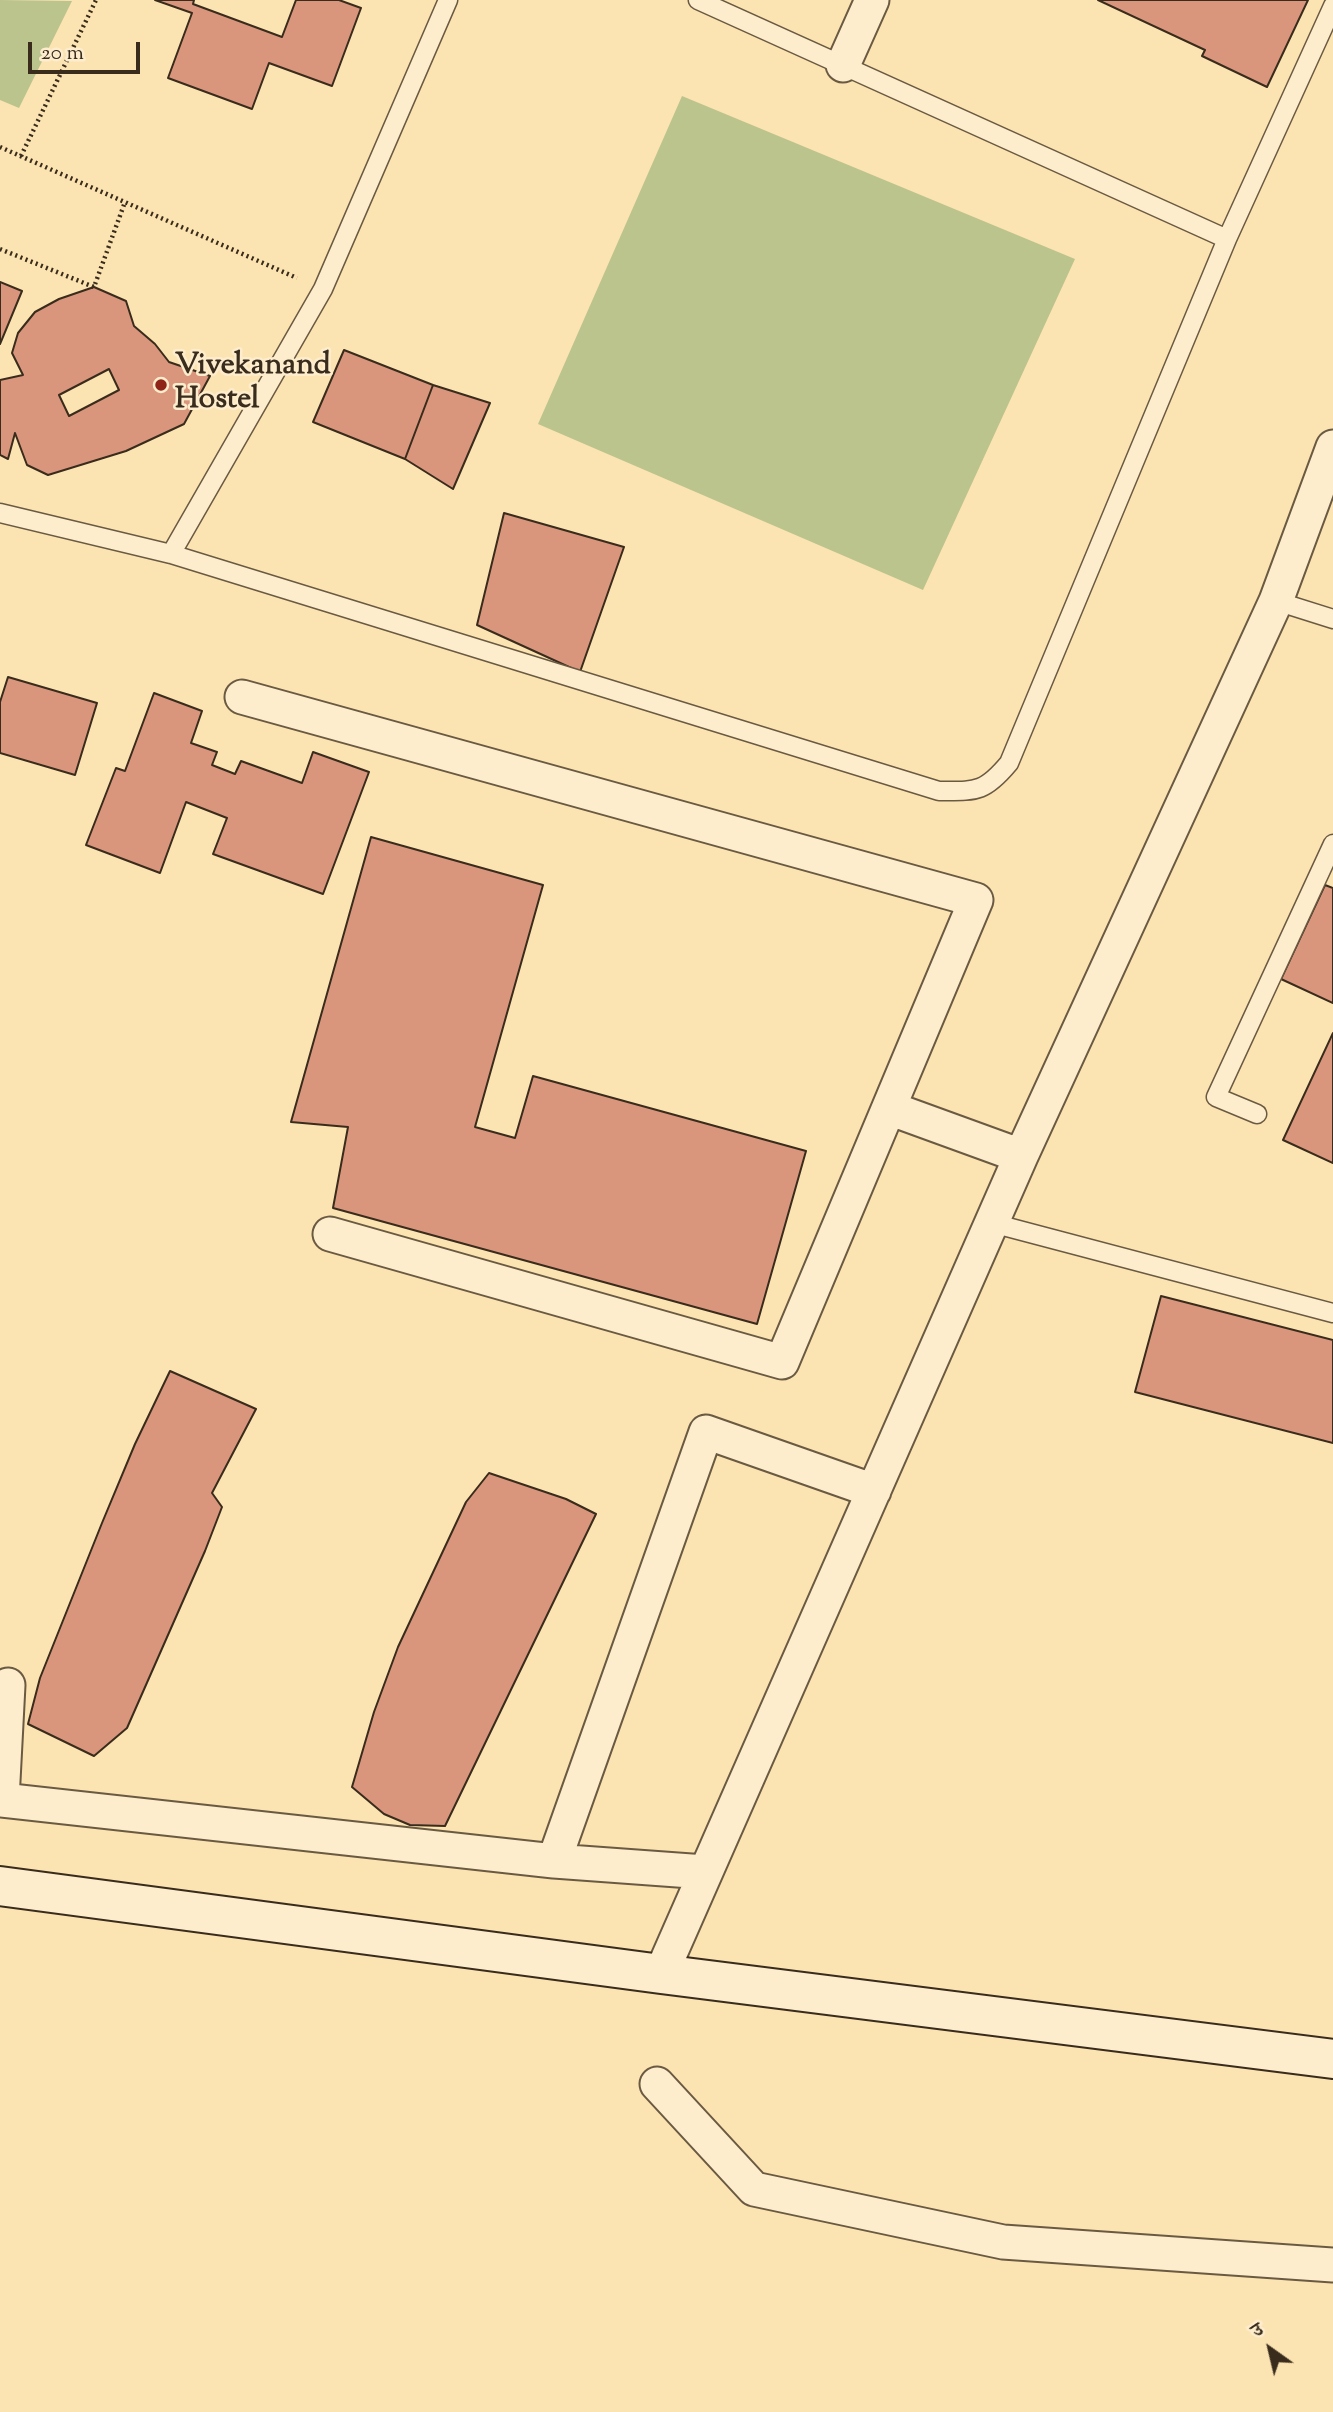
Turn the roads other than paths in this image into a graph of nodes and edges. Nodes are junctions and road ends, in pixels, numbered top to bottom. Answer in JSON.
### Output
{"nodes":[{"id":1,"x":448,"y":0,"type":"edge"},
{"id":2,"x":698,"y":0,"type":"edge"},
{"id":3,"x":872,"y":0,"type":"edge"},
{"id":4,"x":1333,"y":6,"type":"edge"},
{"id":5,"x":843,"y":65,"type":"junction"},
{"id":6,"x":1227,"y":239,"type":"junction"},
{"id":7,"x":1333,"y":446,"type":"edge"},
{"id":8,"x":0,"y":513,"type":"edge"},
{"id":9,"x":171,"y":554,"type":"junction"},
{"id":10,"x":1276,"y":601,"type":"junction"},
{"id":11,"x":1333,"y":619,"type":"edge"},
{"id":12,"x":242,"y":697,"type":"dead end"},
{"id":13,"x":1333,"y":844,"type":"edge"},
{"id":14,"x":889,"y":1108,"type":"junction"},
{"id":15,"x":1257,"y":1114,"type":"dead end"},
{"id":16,"x":1021,"y":1156,"type":"junction"},
{"id":17,"x":992,"y":1223,"type":"junction"},
{"id":18,"x":330,"y":1234,"type":"dead end"},
{"id":19,"x":1333,"y":1313,"type":"edge"},
{"id":20,"x":874,"y":1491,"type":"junction"},
{"id":21,"x":8,"y":1685,"type":"dead end"},
{"id":22,"x":554,"y":1861,"type":"junction"},
{"id":23,"x":705,"y":1872,"type":"junction"},
{"id":24,"x":0,"y":1886,"type":"edge"},
{"id":25,"x":661,"y":1974,"type":"junction"},
{"id":26,"x":1333,"y":2059,"type":"edge"},
{"id":27,"x":657,"y":2084,"type":"dead end"},
{"id":28,"x":1333,"y":2265,"type":"edge"}],
"edges":[{"from":1,"to":9,"type":"lane"},
{"from":2,"to":5,"type":"lane"},
{"from":3,"to":5,"type":"street"},
{"from":4,"to":6,"type":"lane"},
{"from":5,"to":6,"type":"lane"},
{"from":6,"to":9,"type":"lane"},
{"from":7,"to":10,"type":"street"},
{"from":8,"to":9,"type":"lane"},
{"from":10,"to":11,"type":"lane"},
{"from":10,"to":16,"type":"street"},
{"from":12,"to":14,"type":"street"},
{"from":13,"to":15,"type":"lane"},
{"from":14,"to":16,"type":"street"},
{"from":14,"to":18,"type":"street"},
{"from":16,"to":17,"type":"street"},
{"from":17,"to":19,"type":"lane"},
{"from":17,"to":20,"type":"street"},
{"from":20,"to":22,"type":"street"},
{"from":20,"to":23,"type":"street"},
{"from":21,"to":22,"type":"street"},
{"from":22,"to":23,"type":"street"},
{"from":23,"to":25,"type":"street"},
{"from":24,"to":25,"type":"street"},
{"from":25,"to":26,"type":"street"},
{"from":27,"to":28,"type":"street"}]}
